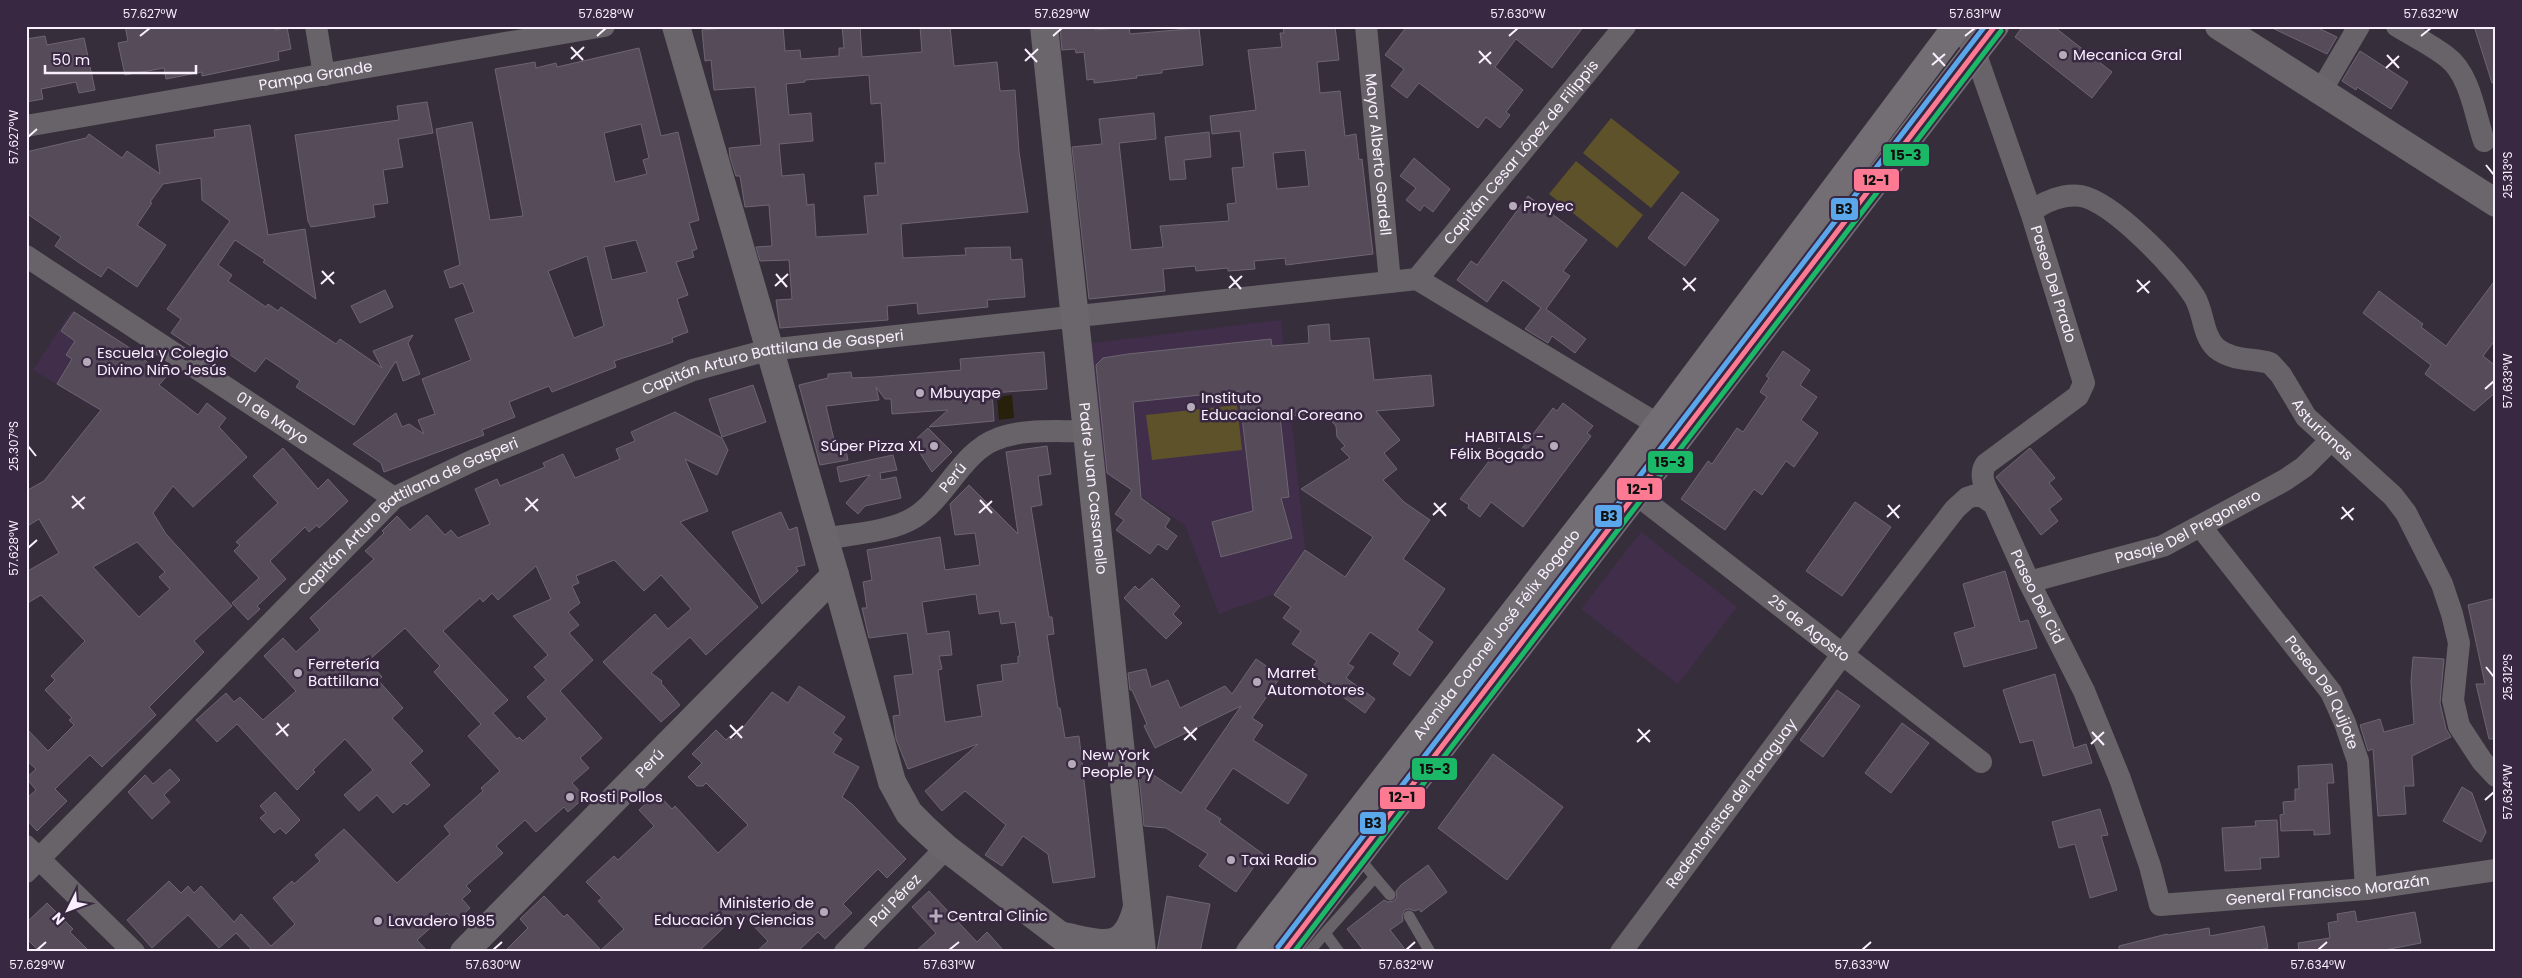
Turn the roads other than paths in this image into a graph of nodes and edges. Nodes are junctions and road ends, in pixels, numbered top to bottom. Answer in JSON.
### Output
{"nodes":[{"id":1,"x":316,"y":26,"type":"edge"},
{"id":2,"x":604,"y":26,"type":"edge"},
{"id":3,"x":676,"y":26,"type":"edge"},
{"id":4,"x":1044,"y":26,"type":"edge"},
{"id":5,"x":1366,"y":26,"type":"edge"},
{"id":6,"x":1625,"y":26,"type":"edge"},
{"id":7,"x":1959,"y":26,"type":"edge"},
{"id":8,"x":1995,"y":26,"type":"edge"},
{"id":9,"x":2219,"y":26,"type":"edge"},
{"id":10,"x":2359,"y":26,"type":"edge"},
{"id":11,"x":2397,"y":26,"type":"edge"},
{"id":12,"x":1975,"y":52,"type":"junction"},
{"id":13,"x":324,"y":75,"type":"junction"},
{"id":14,"x":2321,"y":91,"type":"junction"},
{"id":15,"x":26,"y":126,"type":"edge"},
{"id":16,"x":2484,"y":141,"type":"dead end"},
{"id":17,"x":2496,"y":203,"type":"edge"},
{"id":18,"x":2031,"y":212,"type":"junction"},
{"id":19,"x":26,"y":256,"type":"edge"},
{"id":20,"x":1417,"y":280,"type":"junction"},
{"id":21,"x":1390,"y":282,"type":"junction"},
{"id":22,"x":1075,"y":317,"type":"junction"},
{"id":23,"x":768,"y":350,"type":"junction"},
{"id":24,"x":1657,"y":424,"type":"junction"},
{"id":25,"x":1087,"y":431,"type":"junction"},
{"id":26,"x":2330,"y":441,"type":"junction"},
{"id":27,"x":1636,"y":494,"type":"junction"},
{"id":28,"x":394,"y":498,"type":"junction"},
{"id":29,"x":1994,"y":504,"type":"junction"},
{"id":30,"x":2201,"y":527,"type":"junction"},
{"id":31,"x":823,"y":539,"type":"junction"},
{"id":32,"x":835,"y":575,"type":"junction"},
{"id":33,"x":2029,"y":582,"type":"junction"},
{"id":34,"x":1842,"y":655,"type":"junction"},
{"id":35,"x":1981,"y":762,"type":"dead end"},
{"id":36,"x":2496,"y":776,"type":"edge"},
{"id":37,"x":946,"y":848,"type":"junction"},
{"id":38,"x":1358,"y":857,"type":"junction"},
{"id":39,"x":31,"y":859,"type":"edge"},
{"id":40,"x":2496,"y":870,"type":"edge"},
{"id":41,"x":1375,"y":877,"type":"junction"},
{"id":42,"x":2366,"y":889,"type":"junction"},
{"id":43,"x":1390,"y":895,"type":"dead end"},
{"id":44,"x":2160,"y":905,"type":"joint"},
{"id":45,"x":1137,"y":907,"type":"junction"},
{"id":46,"x":1279,"y":916,"type":"junction"},
{"id":47,"x":1409,"y":916,"type":"dead end"},
{"id":48,"x":1325,"y":933,"type":"junction"},
{"id":49,"x":1072,"y":944,"type":"edge"},
{"id":50,"x":1297,"y":949,"type":"edge"},
{"id":51,"x":134,"y":952,"type":"edge"},
{"id":52,"x":464,"y":952,"type":"edge"},
{"id":53,"x":845,"y":952,"type":"edge"},
{"id":54,"x":1142,"y":952,"type":"edge"},
{"id":55,"x":1250,"y":952,"type":"edge"},
{"id":56,"x":1339,"y":952,"type":"edge"},
{"id":57,"x":1430,"y":952,"type":"edge"},
{"id":58,"x":1621,"y":952,"type":"edge"}],
"edges":[{"from":1,"to":13,"type":"street"},
{"from":2,"to":13,"type":"street","name":"Pampa Grande"},
{"from":3,"to":23,"type":"street"},
{"from":4,"to":22,"type":"street","name":"Padre Juan Cassanello"},
{"from":5,"to":21,"type":"street","name":"Mayor Alberto Gardell"},
{"from":6,"to":20,"type":"street","name":"Capitán Cesar López de Filippis"},
{"from":7,"to":12,"type":"street","name":"Paseo Del Prado"},
{"from":7,"to":24,"type":"main road","name":"Avenida Coronel José Félix Bogado"},
{"from":8,"to":12,"type":"main road","name":"Avenida Coronel José Félix Bogado"},
{"from":9,"to":14,"type":"street"},
{"from":10,"to":14,"type":"street"},
{"from":11,"to":16,"type":"street"},
{"from":12,"to":18,"type":"street","name":"Paseo Del Prado"},
{"from":12,"to":27,"type":"main road","name":"Avenida Coronel José Félix Bogado"},
{"from":13,"to":15,"type":"street","name":"Pampa Grande"},
{"from":14,"to":17,"type":"street"},
{"from":18,"to":26,"type":"street","name":"Asturianas"},
{"from":18,"to":29,"type":"street","name":"Paseo Del Prado"},
{"from":19,"to":28,"type":"street","name":"01 de Mayo"},
{"from":20,"to":21,"type":"street","name":"Capitán Arturo Battilana de Gasperi"},
{"from":20,"to":24,"type":"street"},
{"from":21,"to":22,"type":"street","name":"Capitán Arturo Battilana de Gasperi"},
{"from":22,"to":23,"type":"street","name":"Capitán Arturo Battilana de Gasperi"},
{"from":22,"to":25,"type":"street","name":"Padre Juan Cassanello"},
{"from":23,"to":28,"type":"street","name":"Capitán Arturo Battilana de Gasperi"},
{"from":23,"to":31,"type":"street"},
{"from":24,"to":46,"type":"main road","name":"Avenida Coronel José Félix Bogado"},
{"from":25,"to":31,"type":"street","name":"Perú"},
{"from":25,"to":45,"type":"street","name":"Padre Juan Cassanello"},
{"from":26,"to":30,"type":"street","name":"Pasaje Del Pregonero"},
{"from":26,"to":36,"type":"street","name":"Asturianas"},
{"from":27,"to":34,"type":"street","name":"25 de Agosto"},
{"from":27,"to":38,"type":"main road","name":"Avenida Coronel José Félix Bogado"},
{"from":28,"to":39,"type":"street","name":"Capitán Arturo Battilana de Gasperi"},
{"from":29,"to":33,"type":"street","name":"Paseo Del Cid"},
{"from":29,"to":34,"type":"street"},
{"from":30,"to":33,"type":"street","name":"Pasaje Del Pregonero"},
{"from":30,"to":42,"type":"street","name":"Paseo Del Quijote"},
{"from":31,"to":32,"type":"street"},
{"from":32,"to":37,"type":"street"},
{"from":32,"to":52,"type":"street","name":"Perú"},
{"from":33,"to":44,"type":"street","name":"Paseo Del Cid"},
{"from":34,"to":35,"type":"street","name":"25 de Agosto"},
{"from":34,"to":58,"type":"street","name":"Redentoristas del Paraguay"},
{"from":37,"to":49,"type":"street"},
{"from":37,"to":53,"type":"street","name":"Pai Pérez"},
{"from":38,"to":41,"type":"lane"},
{"from":38,"to":50,"type":"main road","name":"Avenida Coronel José Félix Bogado"},
{"from":39,"to":51,"type":"street"},
{"from":40,"to":42,"type":"street","name":"General Francisco Morazán"},
{"from":41,"to":43,"type":"lane"},
{"from":41,"to":48,"type":"lane"},
{"from":42,"to":44,"type":"street","name":"General Francisco Morazán"},
{"from":45,"to":49,"type":"street"},
{"from":45,"to":54,"type":"street","name":"Padre Juan Cassanello"},
{"from":46,"to":50,"type":"street"},
{"from":46,"to":55,"type":"main road","name":"Avenida Coronel José Félix Bogado"},
{"from":47,"to":57,"type":"lane"},
{"from":48,"to":50,"type":"lane"},
{"from":48,"to":56,"type":"lane"}]}
